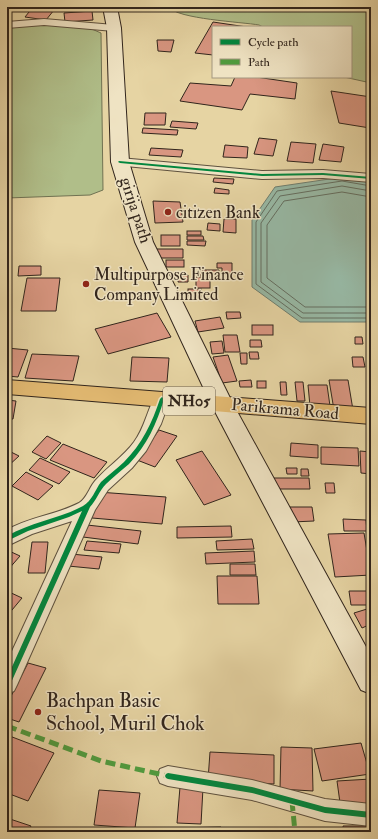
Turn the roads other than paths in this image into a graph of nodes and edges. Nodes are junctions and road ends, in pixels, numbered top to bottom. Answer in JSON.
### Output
{"nodes":[{"id":1,"x":110,"y":7,"type":"edge"},
{"id":2,"x":7,"y":25,"type":"edge"},
{"id":3,"x":114,"y":28,"type":"junction"},
{"id":4,"x":120,"y":162,"type":"junction"},
{"id":5,"x":371,"y":178,"type":"edge"},
{"id":6,"x":7,"y":388,"type":"edge"},
{"id":7,"x":162,"y":399,"type":"junction"},
{"id":8,"x":222,"y":404,"type":"junction"},
{"id":9,"x":371,"y":416,"type":"edge"},
{"id":10,"x":87,"y":507,"type":"junction"},
{"id":11,"x":7,"y":539,"type":"edge"},
{"id":12,"x":371,"y":682,"type":"edge"},
{"id":13,"x":7,"y":686,"type":"edge"},
{"id":14,"x":168,"y":776,"type":"dead end"},
{"id":15,"x":371,"y":815,"type":"edge"}],
"edges":[{"from":1,"to":3,"type":"main road","name":"girija path"},
{"from":2,"to":3,"type":"street"},
{"from":3,"to":4,"type":"main road","name":"girija path"},
{"from":4,"to":5,"type":"street"},
{"from":4,"to":8,"type":"main road","name":"girija path"},
{"from":6,"to":7,"type":"main road","name":"Parikrama Road","number":"NH05"},
{"from":7,"to":8,"type":"main road","name":"Parikrama Road","number":"NH05"},
{"from":7,"to":10,"type":"street"},
{"from":8,"to":9,"type":"main road","name":"Parikrama Road","number":"NH05"},
{"from":8,"to":12,"type":"main road","name":"girija path"},
{"from":10,"to":11,"type":"street"},
{"from":10,"to":13,"type":"street"},
{"from":14,"to":15,"type":"street"}]}
